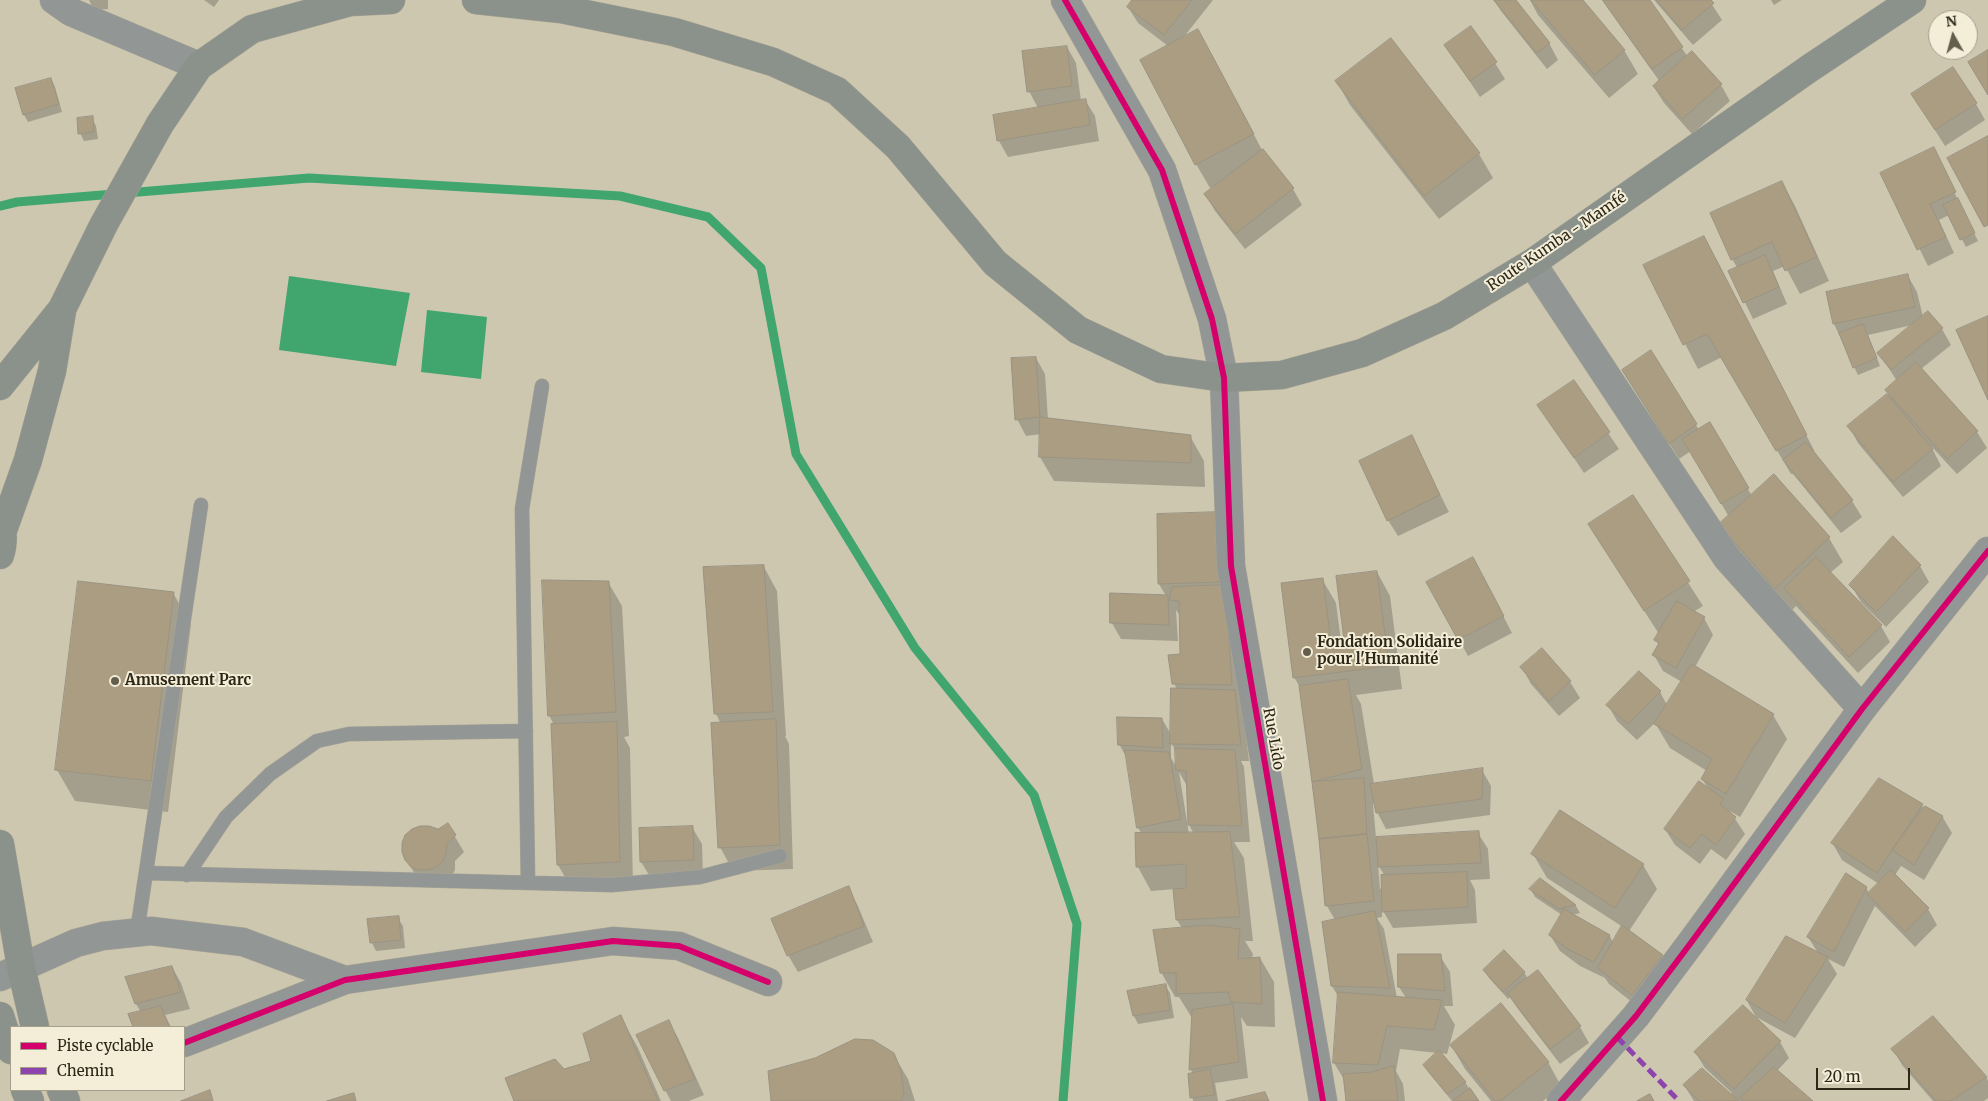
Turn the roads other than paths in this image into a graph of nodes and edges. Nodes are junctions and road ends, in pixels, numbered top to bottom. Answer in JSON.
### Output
{"nodes":[{"id":1,"x":54,"y":0,"type":"edge"},
{"id":2,"x":391,"y":0,"type":"edge"},
{"id":3,"x":476,"y":0,"type":"edge"},
{"id":4,"x":1064,"y":0,"type":"edge"},
{"id":5,"x":1912,"y":0,"type":"edge"},
{"id":6,"x":199,"y":66,"type":"junction"},
{"id":7,"x":1532,"y":262,"type":"junction"},
{"id":8,"x":62,"y":309,"type":"junction"},
{"id":9,"x":1224,"y":378,"type":"junction"},
{"id":10,"x":0,"y":386,"type":"edge"},
{"id":11,"x":542,"y":386,"type":"dead end"},
{"id":12,"x":201,"y":505,"type":"dead end"},
{"id":13,"x":1,"y":534,"type":"edge"},
{"id":14,"x":1988,"y":550,"type":"edge"},
{"id":15,"x":1862,"y":709,"type":"junction"},
{"id":16,"x":526,"y":731,"type":"junction"},
{"id":17,"x":0,"y":844,"type":"edge"},
{"id":18,"x":780,"y":856,"type":"dead end"},
{"id":19,"x":146,"y":874,"type":"junction"},
{"id":20,"x":187,"y":875,"type":"junction"},
{"id":21,"x":528,"y":882,"type":"junction"},
{"id":22,"x":137,"y":932,"type":"junction"},
{"id":23,"x":11,"y":972,"type":"edge"},
{"id":24,"x":345,"y":980,"type":"junction"},
{"id":25,"x":768,"y":982,"type":"dead end"},
{"id":26,"x":0,"y":1016,"type":"edge"},
{"id":27,"x":35,"y":1026,"type":"edge"},
{"id":28,"x":185,"y":1043,"type":"edge"},
{"id":29,"x":10,"y":1047,"type":"edge"},
{"id":30,"x":1323,"y":1101,"type":"edge"},
{"id":31,"x":1561,"y":1101,"type":"edge"}],
"edges":[{"from":1,"to":6,"type":"street"},
{"from":2,"to":6,"type":"highway"},
{"from":3,"to":9,"type":"highway","name":"Route Kumba - Mamfé"},
{"from":4,"to":9,"type":"street","name":"Rue Lido"},
{"from":5,"to":7,"type":"highway","name":"Route Kumba - Mamfé"},
{"from":6,"to":8,"type":"highway"},
{"from":7,"to":9,"type":"highway","name":"Route Kumba - Mamfé"},
{"from":7,"to":15,"type":"street"},
{"from":8,"to":10,"type":"highway"},
{"from":8,"to":13,"type":"highway"},
{"from":9,"to":30,"type":"street","name":"Rue Lido"},
{"from":11,"to":16,"type":"lane"},
{"from":12,"to":19,"type":"lane"},
{"from":14,"to":15,"type":"street"},
{"from":15,"to":31,"type":"street"},
{"from":16,"to":20,"type":"lane"},
{"from":16,"to":21,"type":"lane"},
{"from":17,"to":23,"type":"highway"},
{"from":18,"to":21,"type":"lane"},
{"from":19,"to":20,"type":"lane"},
{"from":19,"to":22,"type":"lane"},
{"from":20,"to":21,"type":"lane"},
{"from":22,"to":23,"type":"street"},
{"from":22,"to":24,"type":"street"},
{"from":23,"to":27,"type":"highway"},
{"from":24,"to":25,"type":"street"},
{"from":24,"to":28,"type":"street"},
{"from":26,"to":29,"type":"highway"}]}
